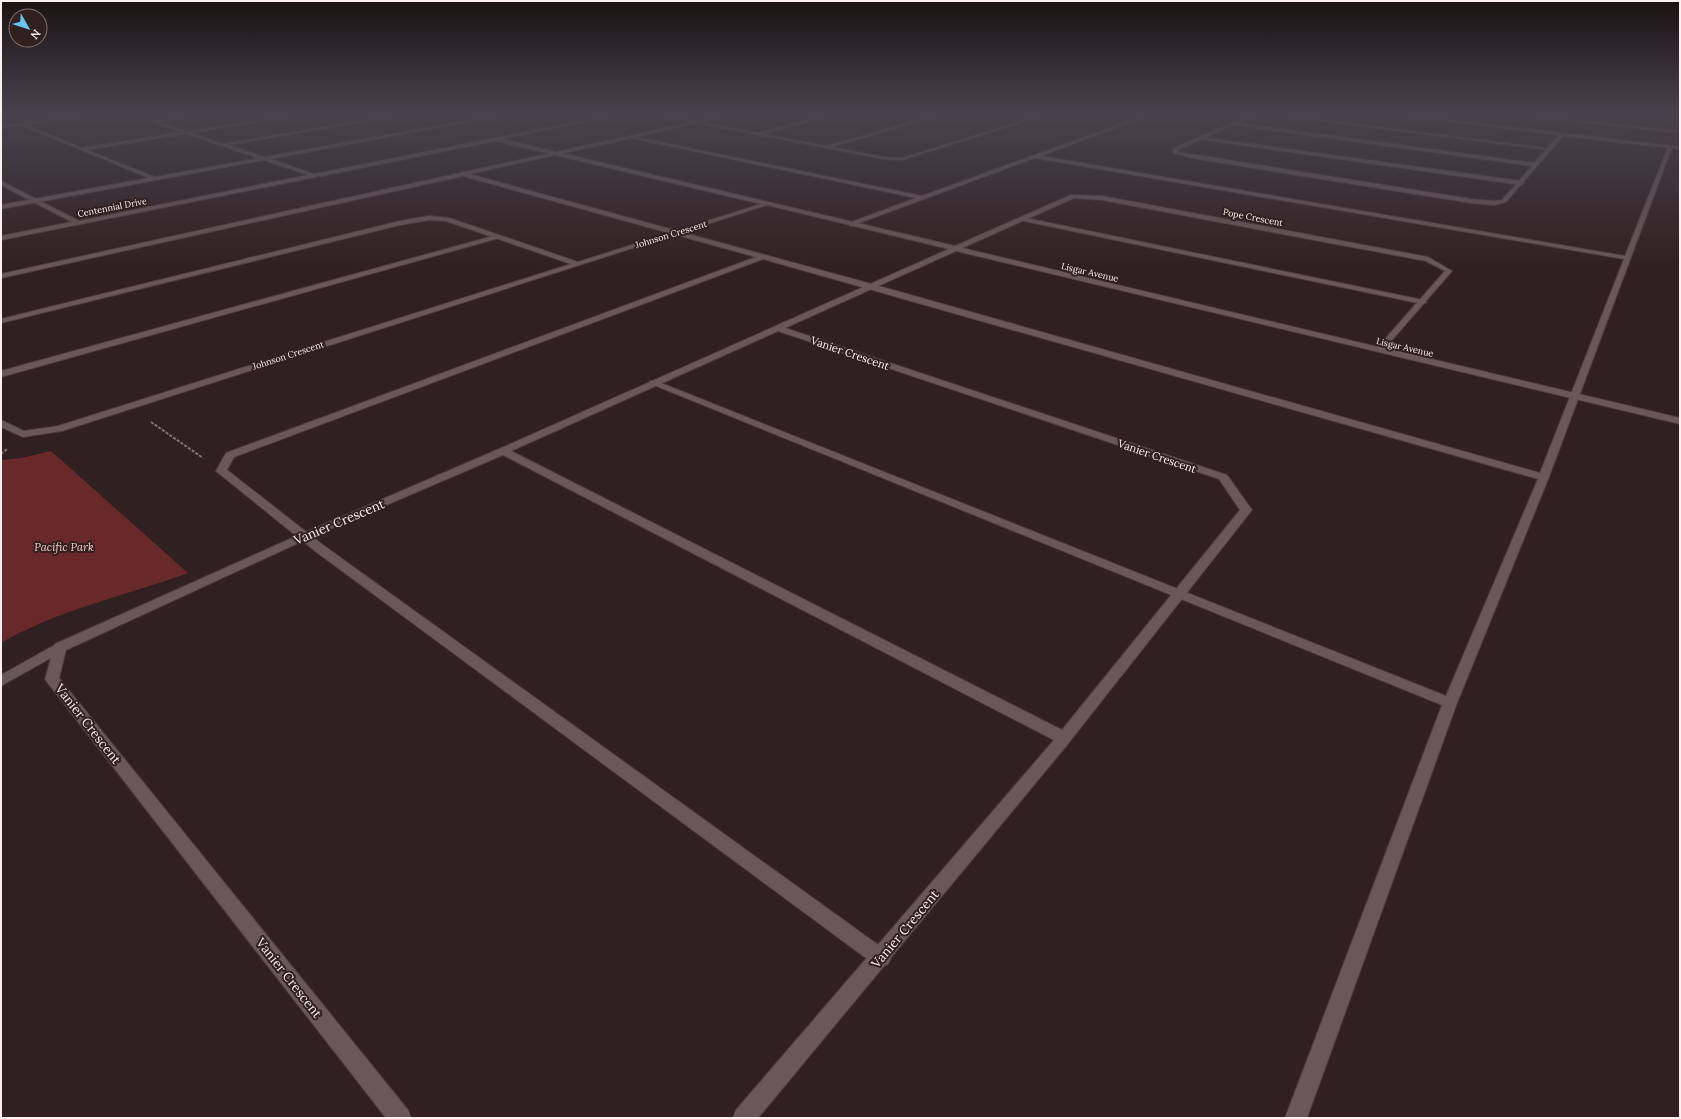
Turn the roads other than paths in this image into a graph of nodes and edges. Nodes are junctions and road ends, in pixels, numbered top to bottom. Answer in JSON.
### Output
{"nodes":[{"id":1,"x":123,"y":165,"type":"edge"},
{"id":2,"x":228,"y":165,"type":"edge"},
{"id":3,"x":281,"y":165,"type":"edge"},
{"id":4,"x":366,"y":165,"type":"edge"},
{"id":5,"x":504,"y":165,"type":"edge"},
{"id":6,"x":603,"y":165,"type":"edge"},
{"id":7,"x":766,"y":165,"type":"edge"},
{"id":8,"x":1014,"y":165,"type":"edge"},
{"id":9,"x":1085,"y":165,"type":"edge"},
{"id":10,"x":1239,"y":165,"type":"edge"},
{"id":11,"x":1394,"y":165,"type":"edge"},
{"id":12,"x":1535,"y":165,"type":"edge"},
{"id":13,"x":1663,"y":165,"type":"edge"},
{"id":14,"x":463,"y":174,"type":"junction"},
{"id":15,"x":313,"y":176,"type":"junction"},
{"id":16,"x":155,"y":178,"type":"junction"},
{"id":17,"x":1520,"y":183,"type":"junction"},
{"id":18,"x":1,"y":184,"type":"edge"},
{"id":19,"x":923,"y":198,"type":"junction"},
{"id":20,"x":34,"y":201,"type":"junction"},
{"id":21,"x":766,"y":204,"type":"junction"},
{"id":22,"x":1,"y":207,"type":"edge"},
{"id":23,"x":1021,"y":219,"type":"junction"},
{"id":24,"x":79,"y":223,"type":"junction"},
{"id":25,"x":850,"y":224,"type":"junction"},
{"id":26,"x":676,"y":232,"type":"junction"},
{"id":27,"x":497,"y":237,"type":"junction"},
{"id":28,"x":1,"y":238,"type":"edge"},
{"id":29,"x":955,"y":249,"type":"junction"},
{"id":30,"x":762,"y":257,"type":"junction"},
{"id":31,"x":1628,"y":258,"type":"junction"},
{"id":32,"x":576,"y":264,"type":"junction"},
{"id":33,"x":1,"y":276,"type":"edge"},
{"id":34,"x":871,"y":287,"type":"junction"},
{"id":35,"x":1423,"y":302,"type":"junction"},
{"id":36,"x":1,"y":321,"type":"edge"},
{"id":37,"x":777,"y":328,"type":"junction"},
{"id":38,"x":1380,"y":350,"type":"junction"},
{"id":39,"x":1,"y":374,"type":"edge"},
{"id":40,"x":653,"y":383,"type":"junction"},
{"id":41,"x":1575,"y":396,"type":"junction"},
{"id":42,"x":1680,"y":421,"type":"edge"},
{"id":43,"x":1,"y":423,"type":"edge"},
{"id":44,"x":503,"y":451,"type":"junction"},
{"id":45,"x":1544,"y":477,"type":"junction"},
{"id":46,"x":303,"y":537,"type":"junction"},
{"id":47,"x":1181,"y":594,"type":"junction"},
{"id":48,"x":60,"y":647,"type":"junction"},
{"id":49,"x":1,"y":681,"type":"edge"},
{"id":50,"x":1450,"y":703,"type":"junction"},
{"id":51,"x":1064,"y":738,"type":"junction"},
{"id":52,"x":881,"y":958,"type":"junction"},
{"id":53,"x":400,"y":1118,"type":"edge"},
{"id":54,"x":744,"y":1118,"type":"edge"},
{"id":55,"x":1296,"y":1118,"type":"edge"}],
"edges":[{"from":1,"to":16,"type":"street"},
{"from":2,"to":16,"type":"street"},
{"from":3,"to":15,"type":"street"},
{"from":4,"to":15,"type":"street","name":"Centennial Drive"},
{"from":5,"to":14,"type":"street"},
{"from":6,"to":21,"type":"street","name":"Lisgar Avenue"},
{"from":7,"to":19,"type":"street"},
{"from":8,"to":19,"type":"street"},
{"from":9,"to":31,"type":"street"},
{"from":10,"to":17,"type":"street"},
{"from":11,"to":17,"type":"street"},
{"from":12,"to":17,"type":"street"},
{"from":13,"to":31,"type":"street"},
{"from":14,"to":26,"type":"street"},
{"from":14,"to":33,"type":"street"},
{"from":15,"to":24,"type":"street","name":"Centennial Drive"},
{"from":16,"to":20,"type":"street"},
{"from":18,"to":20,"type":"street"},
{"from":19,"to":25,"type":"street"},
{"from":20,"to":22,"type":"street"},
{"from":20,"to":24,"type":"street"},
{"from":21,"to":25,"type":"street","name":"Lisgar Avenue"},
{"from":21,"to":26,"type":"street","name":"Johnson Crescent"},
{"from":23,"to":29,"type":"street","name":"Pope Crescent"},
{"from":23,"to":35,"type":"street"},
{"from":23,"to":35,"type":"street","name":"Pope Crescent"},
{"from":24,"to":28,"type":"street","name":"Centennial Drive"},
{"from":25,"to":29,"type":"street","name":"Lisgar Avenue"},
{"from":26,"to":30,"type":"street"},
{"from":26,"to":32,"type":"street","name":"Johnson Crescent"},
{"from":27,"to":32,"type":"street"},
{"from":27,"to":36,"type":"street"},
{"from":27,"to":39,"type":"street"},
{"from":29,"to":34,"type":"street","name":"Vanier Crescent"},
{"from":29,"to":38,"type":"street","name":"Lisgar Avenue"},
{"from":30,"to":34,"type":"street"},
{"from":30,"to":46,"type":"street"},
{"from":31,"to":41,"type":"street"},
{"from":32,"to":43,"type":"street","name":"Johnson Crescent"},
{"from":34,"to":37,"type":"street","name":"Vanier Crescent"},
{"from":34,"to":45,"type":"street"},
{"from":35,"to":38,"type":"street","name":"Pope Crescent"},
{"from":37,"to":40,"type":"street","name":"Vanier Crescent"},
{"from":37,"to":47,"type":"street","name":"Vanier Crescent"},
{"from":38,"to":41,"type":"street","name":"Lisgar Avenue"},
{"from":40,"to":44,"type":"street","name":"Vanier Crescent"},
{"from":40,"to":47,"type":"street"},
{"from":41,"to":42,"type":"street","name":"Lisgar Avenue"},
{"from":41,"to":45,"type":"street"},
{"from":44,"to":46,"type":"street","name":"Vanier Crescent"},
{"from":44,"to":51,"type":"street"},
{"from":45,"to":50,"type":"street"},
{"from":46,"to":48,"type":"street","name":"Vanier Crescent"},
{"from":46,"to":52,"type":"street"},
{"from":47,"to":50,"type":"street"},
{"from":47,"to":51,"type":"street","name":"Vanier Crescent"},
{"from":48,"to":49,"type":"street"},
{"from":48,"to":53,"type":"street","name":"Vanier Crescent"},
{"from":50,"to":55,"type":"street"},
{"from":51,"to":52,"type":"street","name":"Vanier Crescent"},
{"from":52,"to":54,"type":"street","name":"Vanier Crescent"}]}
